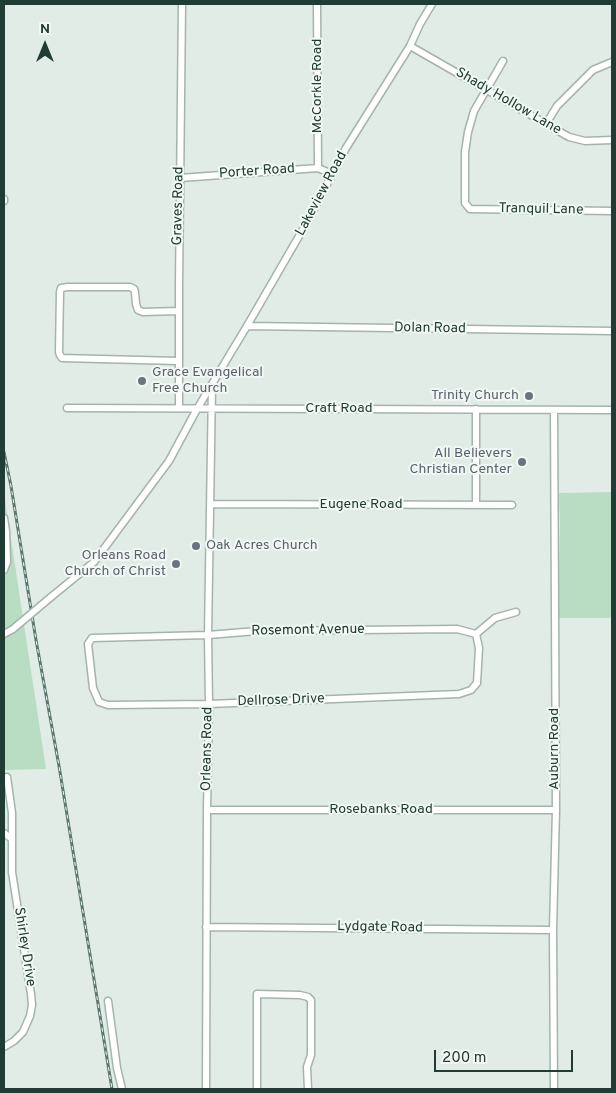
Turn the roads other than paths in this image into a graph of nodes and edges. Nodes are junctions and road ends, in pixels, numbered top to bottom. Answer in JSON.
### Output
{"nodes":[{"id":1,"x":182,"y":4,"type":"edge"},
{"id":2,"x":317,"y":4,"type":"edge"},
{"id":3,"x":432,"y":4,"type":"edge"},
{"id":4,"x":410,"y":46,"type":"junction"},
{"id":5,"x":503,"y":61,"type":"dead end"},
{"id":6,"x":612,"y":62,"type":"edge"},
{"id":7,"x":486,"y":89,"type":"junction"},
{"id":8,"x":546,"y":124,"type":"junction"},
{"id":9,"x":612,"y":140,"type":"edge"},
{"id":10,"x":318,"y":168,"type":"junction"},
{"id":11,"x":332,"y":174,"type":"junction"},
{"id":12,"x":180,"y":178,"type":"junction"},
{"id":13,"x":612,"y":211,"type":"edge"},
{"id":14,"x":178,"y":311,"type":"junction"},
{"id":15,"x":247,"y":326,"type":"junction"},
{"id":16,"x":612,"y":331,"type":"edge"},
{"id":17,"x":178,"y":361,"type":"junction"},
{"id":18,"x":212,"y":384,"type":"junction"},
{"id":19,"x":67,"y":408,"type":"dead end"},
{"id":20,"x":179,"y":408,"type":"junction"},
{"id":21,"x":197,"y":409,"type":"junction"},
{"id":22,"x":212,"y":409,"type":"junction"},
{"id":23,"x":476,"y":409,"type":"junction"},
{"id":24,"x":554,"y":410,"type":"junction"},
{"id":25,"x":612,"y":410,"type":"edge"},
{"id":26,"x":210,"y":504,"type":"junction"},
{"id":27,"x":476,"y":505,"type":"junction"},
{"id":28,"x":512,"y":505,"type":"dead end"},
{"id":29,"x":4,"y":518,"type":"edge"},
{"id":30,"x":4,"y":570,"type":"edge"},
{"id":31,"x":516,"y":612,"type":"dead end"},
{"id":32,"x":4,"y":634,"type":"edge"},
{"id":33,"x":476,"y":634,"type":"junction"},
{"id":34,"x":208,"y":635,"type":"junction"},
{"id":35,"x":92,"y":638,"type":"joint"},
{"id":36,"x":209,"y":704,"type":"junction"},
{"id":37,"x":7,"y":777,"type":"dead end"},
{"id":38,"x":207,"y":810,"type":"junction"},
{"id":39,"x":556,"y":810,"type":"junction"},
{"id":40,"x":4,"y":833,"type":"edge"},
{"id":41,"x":12,"y":839,"type":"junction"},
{"id":42,"x":206,"y":927,"type":"junction"},
{"id":43,"x":553,"y":930,"type":"junction"},
{"id":44,"x":108,"y":1000,"type":"dead end"},
{"id":45,"x":4,"y":1047,"type":"edge"},
{"id":46,"x":122,"y":1089,"type":"edge"},
{"id":47,"x":206,"y":1089,"type":"edge"},
{"id":48,"x":257,"y":1089,"type":"edge"},
{"id":49,"x":308,"y":1089,"type":"edge"},
{"id":50,"x":554,"y":1089,"type":"edge"}],
"edges":[{"from":1,"to":12,"type":"street","name":"Graves Road"},
{"from":2,"to":10,"type":"street","name":"McCorkle Road"},
{"from":3,"to":4,"type":"street","name":"Lakeview Road"},
{"from":4,"to":7,"type":"street","name":"Shady Hollow Lane"},
{"from":4,"to":11,"type":"street","name":"Lakeview Road"},
{"from":5,"to":7,"type":"street"},
{"from":6,"to":8,"type":"street"},
{"from":7,"to":8,"type":"street","name":"Shady Hollow Lane"},
{"from":7,"to":13,"type":"street","name":"Tranquil Lane"},
{"from":8,"to":9,"type":"street","name":"Shady Hollow Lane"},
{"from":10,"to":11,"type":"street","name":"Porter Road"},
{"from":10,"to":12,"type":"street","name":"Porter Road"},
{"from":11,"to":15,"type":"street","name":"Lakeview Road"},
{"from":12,"to":14,"type":"street","name":"Graves Road"},
{"from":14,"to":17,"type":"street","name":"Graves Road"},
{"from":14,"to":17,"type":"street"},
{"from":15,"to":16,"type":"street","name":"Dolan Road"},
{"from":15,"to":18,"type":"street","name":"Lakeview Road"},
{"from":17,"to":20,"type":"street","name":"Graves Road"},
{"from":18,"to":21,"type":"street","name":"Lakeview Road"},
{"from":18,"to":22,"type":"street"},
{"from":19,"to":20,"type":"street","name":"Craft Road"},
{"from":20,"to":21,"type":"street","name":"Craft Road"},
{"from":21,"to":22,"type":"street","name":"Craft Road"},
{"from":21,"to":32,"type":"street","name":"Lakeview Road","bridge":true},
{"from":22,"to":23,"type":"street","name":"Craft Road"},
{"from":22,"to":26,"type":"street","name":"Orleans Road"},
{"from":23,"to":24,"type":"street","name":"Craft Road"},
{"from":23,"to":27,"type":"street"},
{"from":24,"to":25,"type":"street","name":"Craft Road"},
{"from":24,"to":39,"type":"street","name":"Auburn Road"},
{"from":26,"to":27,"type":"street","name":"Eugene Road"},
{"from":26,"to":34,"type":"street","name":"Orleans Road"},
{"from":27,"to":28,"type":"street","name":"Eugene Road"},
{"from":29,"to":30,"type":"street"},
{"from":31,"to":33,"type":"street"},
{"from":33,"to":34,"type":"street","name":"Rosemont Avenue"},
{"from":33,"to":36,"type":"street","name":"Dellrose Drive"},
{"from":34,"to":35,"type":"street","name":"Rosemont Avenue"},
{"from":34,"to":36,"type":"street","name":"Orleans Road"},
{"from":35,"to":36,"type":"street","name":"Dellrose Drive"},
{"from":36,"to":38,"type":"street","name":"Orleans Road"},
{"from":37,"to":41,"type":"street","name":"Shirley Drive"},
{"from":38,"to":39,"type":"street","name":"Rosebanks Road"},
{"from":38,"to":42,"type":"street","name":"Orleans Road"},
{"from":39,"to":43,"type":"street","name":"Auburn Road"},
{"from":40,"to":41,"type":"street"},
{"from":41,"to":45,"type":"street","name":"Shirley Drive"},
{"from":42,"to":43,"type":"street","name":"Lydgate Road"},
{"from":42,"to":47,"type":"street","name":"Orleans Road"},
{"from":43,"to":50,"type":"street","name":"Auburn Road"},
{"from":44,"to":46,"type":"street"},
{"from":48,"to":49,"type":"street"}]}
